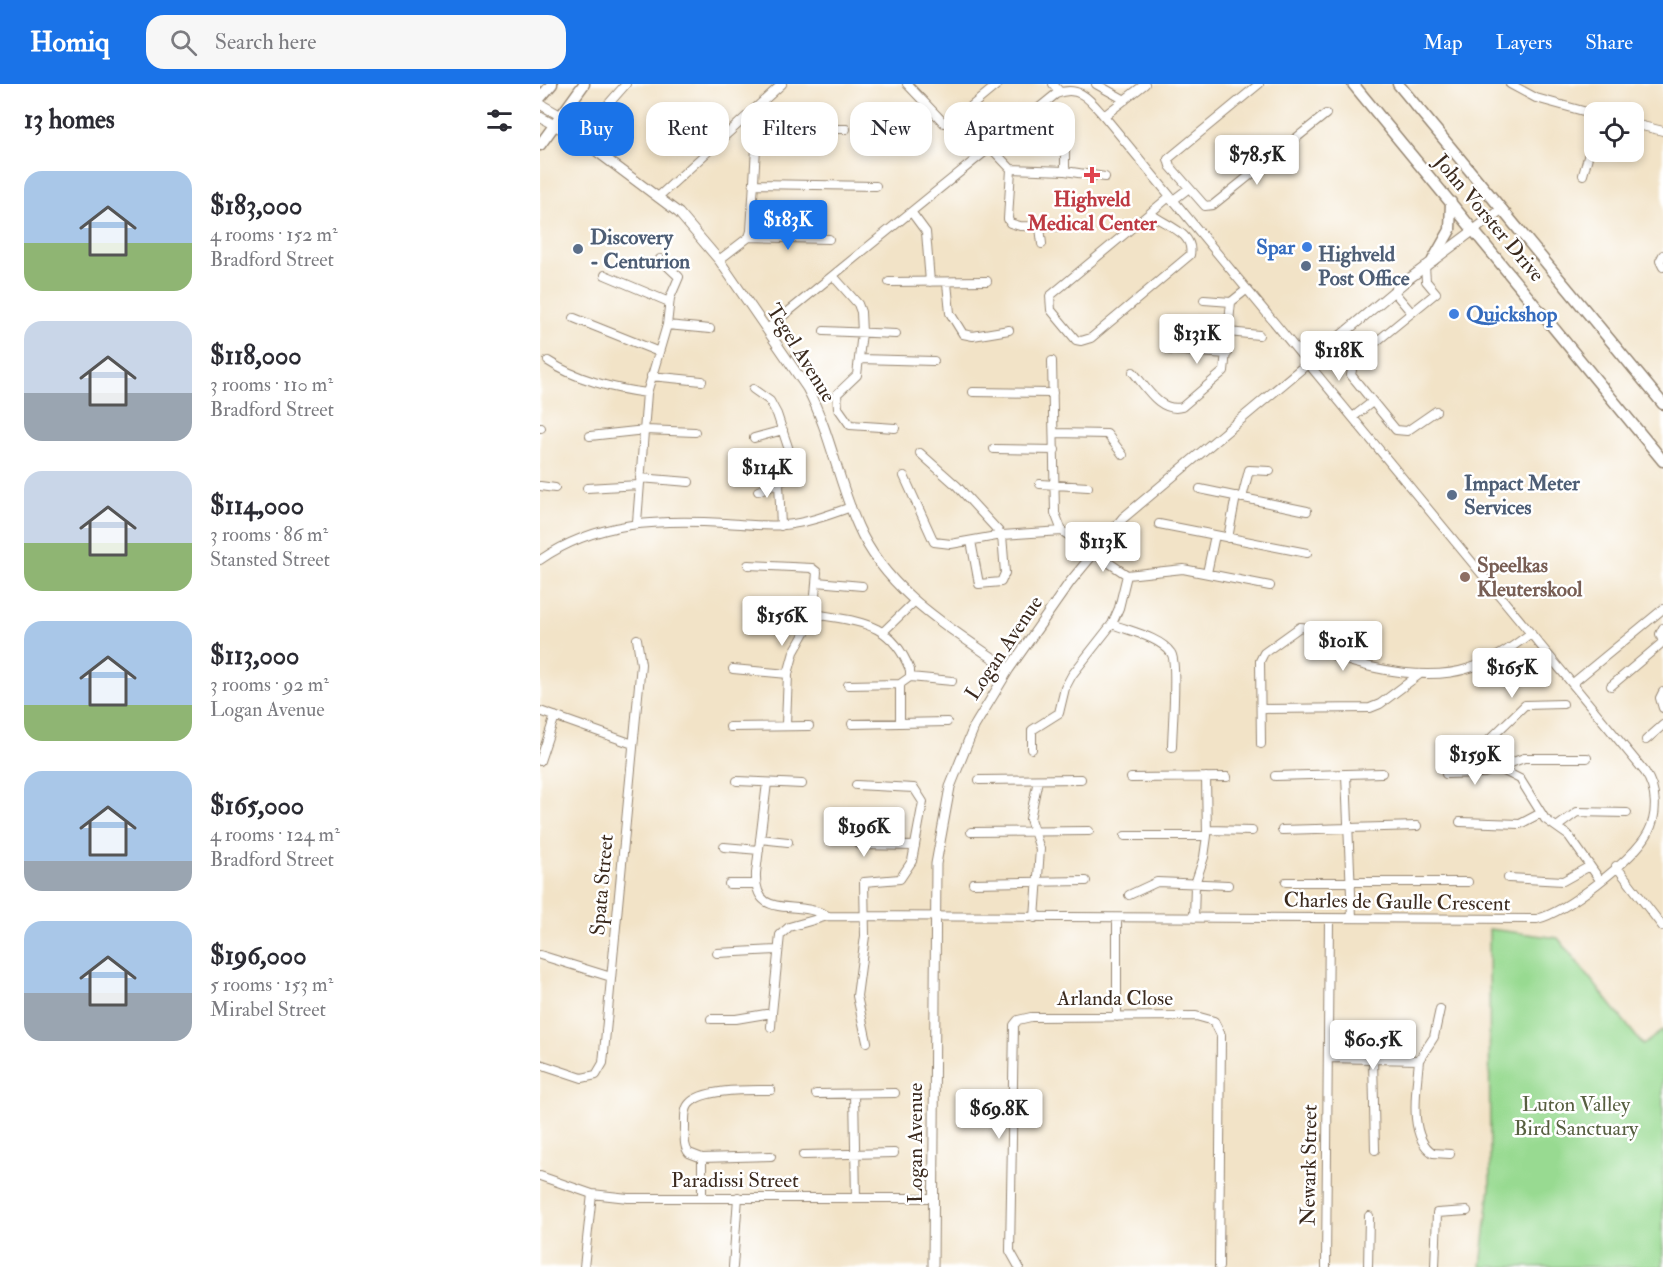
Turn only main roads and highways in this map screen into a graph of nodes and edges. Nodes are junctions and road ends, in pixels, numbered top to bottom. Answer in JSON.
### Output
{"nodes":[{"id":1,"x":552,"y":84,"type":"edge"},
{"id":2,"x":584,"y":84,"type":"edge"},
{"id":3,"x":1353,"y":84,"type":"edge"},
{"id":4,"x":1398,"y":84,"type":"edge"},
{"id":5,"x":540,"y":98,"type":"edge"},
{"id":6,"x":540,"y":146,"type":"edge"},
{"id":7,"x":1450,"y":201,"type":"junction"},
{"id":8,"x":1429,"y":263,"type":"road end"},
{"id":9,"x":1663,"y":404,"type":"edge"},
{"id":10,"x":1663,"y":461,"type":"edge"}],
"edges":[{"from":1,"to":5,"type":"main road"},
{"from":2,"to":6,"type":"main road"},
{"from":3,"to":7,"type":"main road","name":"John Vorster Drive"},
{"from":4,"to":9,"type":"main road","name":"John Vorster Drive"},
{"from":7,"to":8,"type":"main road"},
{"from":7,"to":10,"type":"main road","name":"John Vorster Drive"}]}
